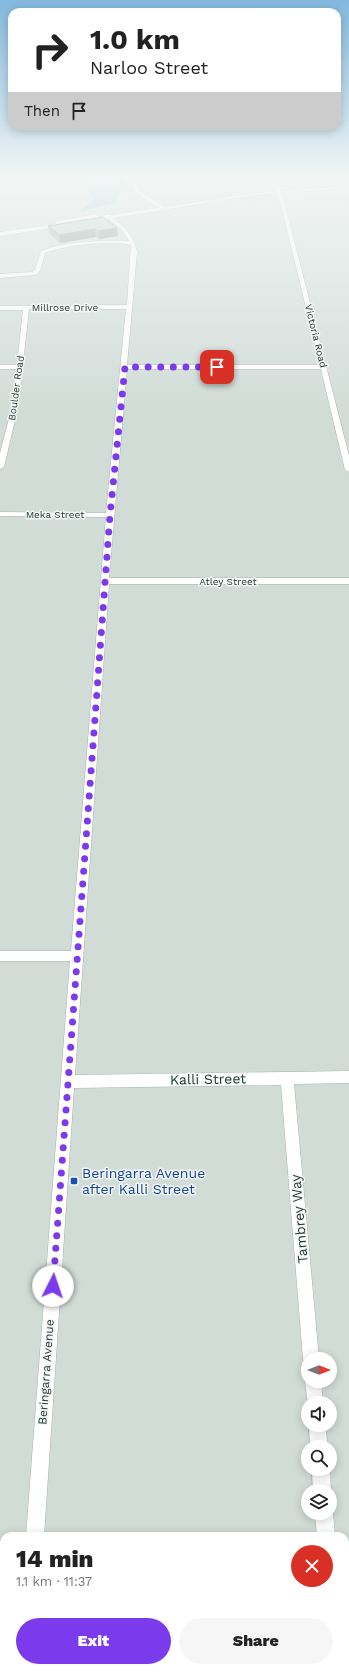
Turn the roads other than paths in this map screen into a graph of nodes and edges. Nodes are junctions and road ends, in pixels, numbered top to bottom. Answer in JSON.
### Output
{"nodes":[{"id":1,"x":41,"y":257,"type":"edge"},
{"id":2,"x":132,"y":257,"type":"edge"},
{"id":3,"x":295,"y":257,"type":"edge"},
{"id":4,"x":0,"y":276,"type":"edge"},
{"id":5,"x":130,"y":307,"type":"junction"},
{"id":6,"x":0,"y":308,"type":"edge"},
{"id":7,"x":26,"y":308,"type":"junction"},
{"id":8,"x":0,"y":367,"type":"edge"},
{"id":9,"x":19,"y":367,"type":"junction"},
{"id":10,"x":125,"y":367,"type":"junction"},
{"id":11,"x":323,"y":367,"type":"junction"},
{"id":12,"x":0,"y":467,"type":"edge"},
{"id":13,"x":349,"y":467,"type":"edge"},
{"id":14,"x":0,"y":514,"type":"edge"},
{"id":15,"x":110,"y":515,"type":"junction"},
{"id":16,"x":106,"y":581,"type":"junction"},
{"id":17,"x":349,"y":581,"type":"edge"},
{"id":18,"x":0,"y":956,"type":"edge"},
{"id":19,"x":76,"y":956,"type":"junction"},
{"id":20,"x":349,"y":1077,"type":"edge"},
{"id":21,"x":287,"y":1078,"type":"junction"},
{"id":22,"x":67,"y":1082,"type":"junction"},
{"id":23,"x":310,"y":1352,"type":"edge"},
{"id":24,"x":325,"y":1520,"type":"edge"},
{"id":25,"x":35,"y":1532,"type":"edge"},
{"id":26,"x":326,"y":1532,"type":"edge"}],
"edges":[{"from":1,"to":4,"type":"street"},
{"from":2,"to":5,"type":"street","name":"Beringarra Avenue"},
{"from":3,"to":11,"type":"street","name":"Victoria Road"},
{"from":5,"to":7,"type":"street","name":"Millrose Drive"},
{"from":5,"to":10,"type":"street","name":"Beringarra Avenue"},
{"from":6,"to":7,"type":"street","name":"Millrose Drive"},
{"from":7,"to":9,"type":"street","name":"Boulder Road"},
{"from":8,"to":9,"type":"street"},
{"from":9,"to":12,"type":"street","name":"Boulder Road"},
{"from":10,"to":11,"type":"street"},
{"from":10,"to":15,"type":"street","name":"Beringarra Avenue"},
{"from":11,"to":13,"type":"street","name":"Victoria Road"},
{"from":14,"to":15,"type":"street","name":"Meka Street"},
{"from":15,"to":16,"type":"street","name":"Beringarra Avenue"},
{"from":16,"to":17,"type":"street","name":"Atley Street"},
{"from":16,"to":19,"type":"street","name":"Beringarra Avenue"},
{"from":18,"to":19,"type":"street"},
{"from":19,"to":22,"type":"street","name":"Beringarra Avenue"},
{"from":20,"to":21,"type":"street","name":"Kalli Street"},
{"from":21,"to":22,"type":"street","name":"Kalli Street"},
{"from":21,"to":23,"type":"street","name":"Tambrey Way"},
{"from":22,"to":25,"type":"street","name":"Beringarra Avenue"},
{"from":24,"to":26,"type":"street"}]}
